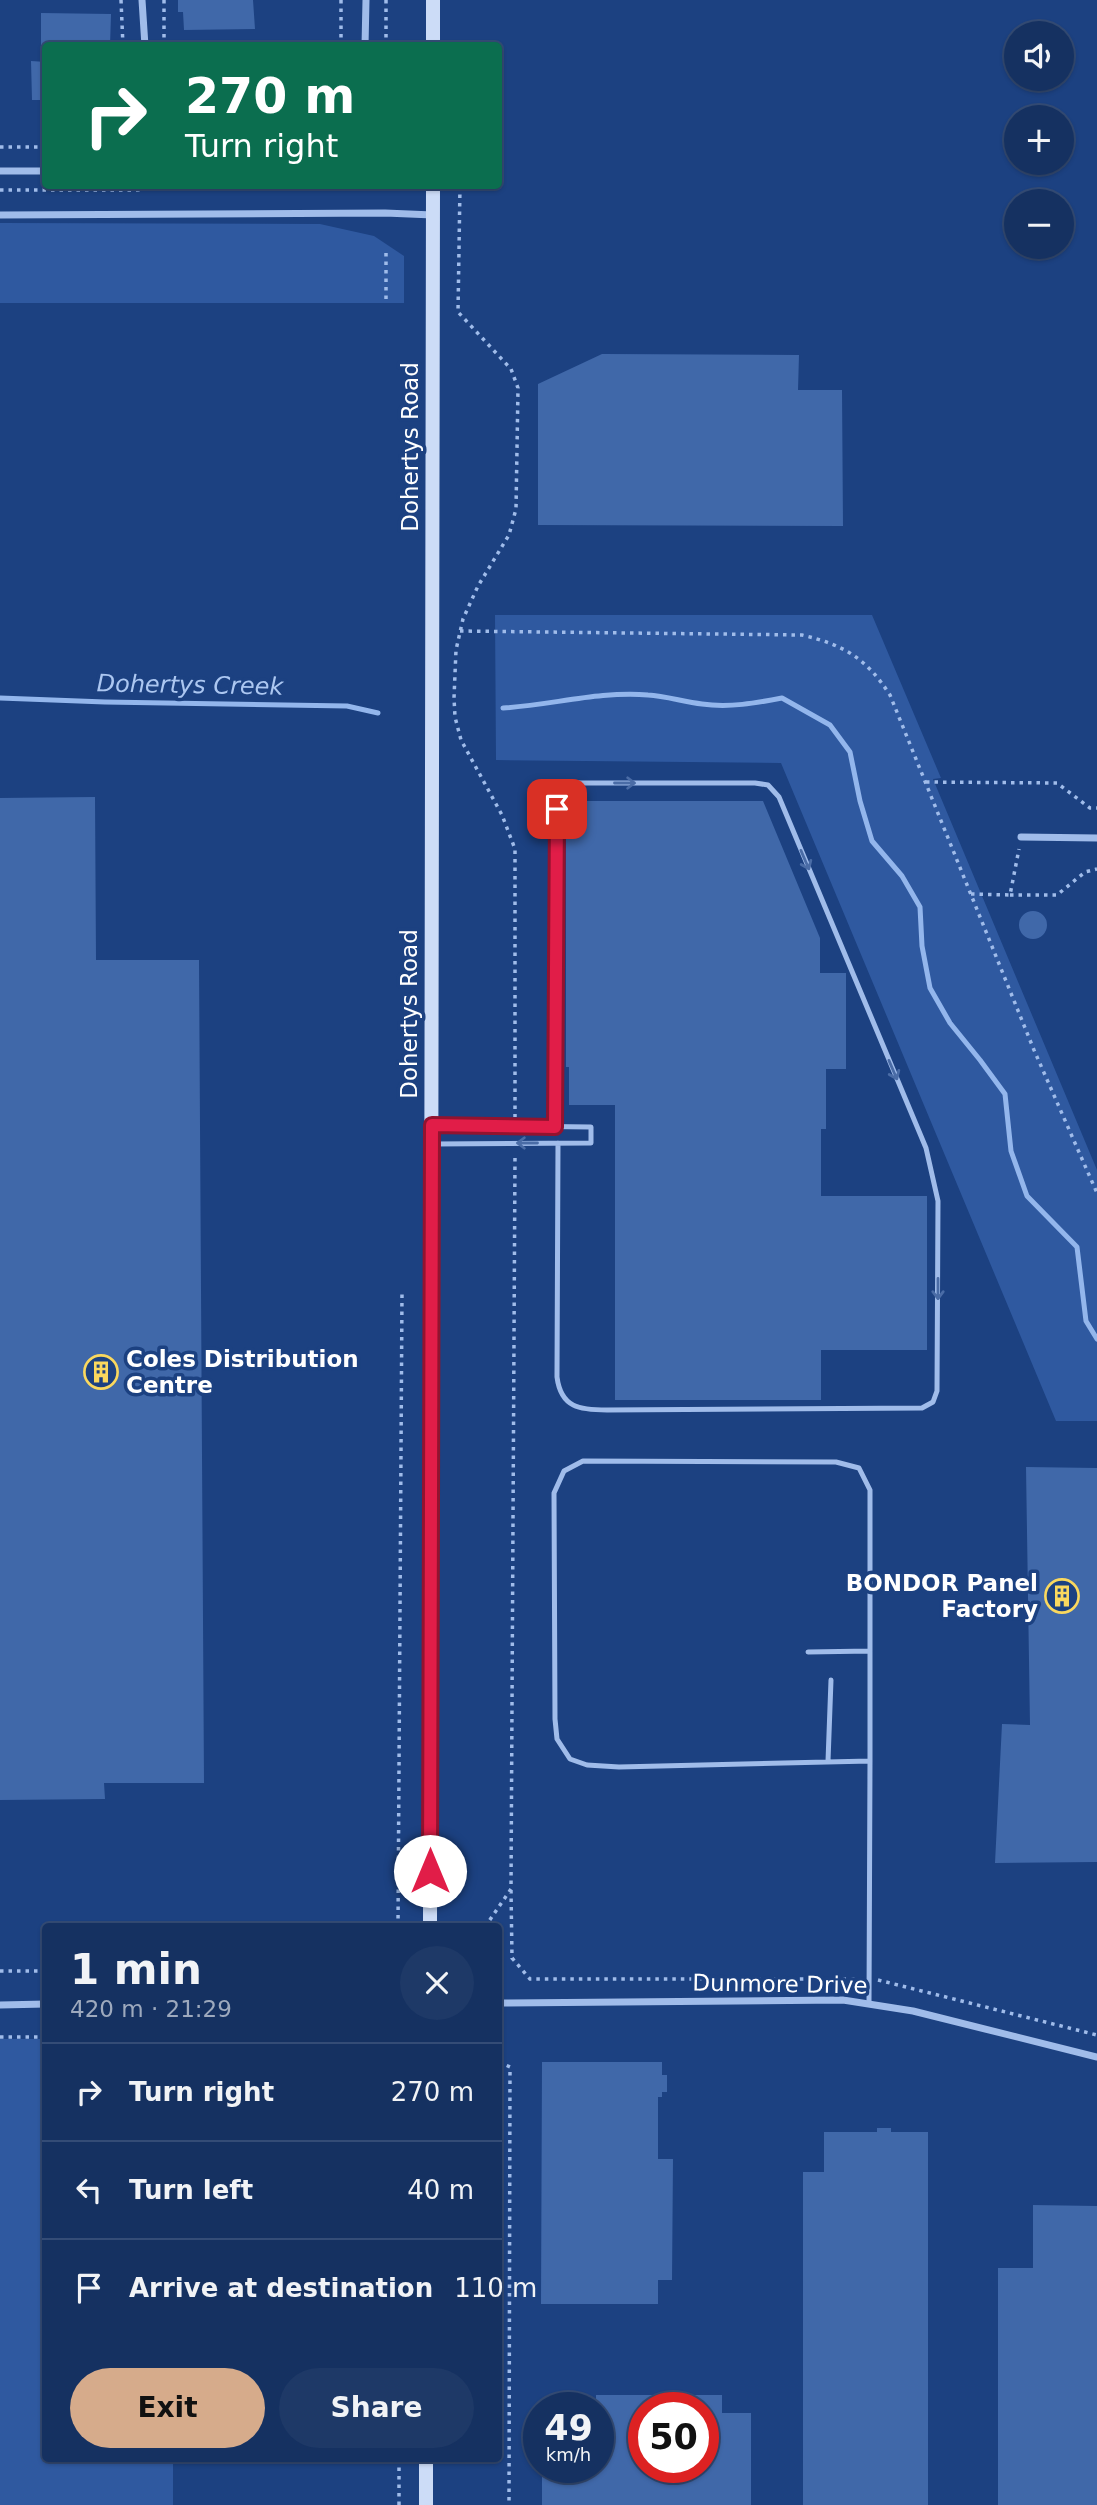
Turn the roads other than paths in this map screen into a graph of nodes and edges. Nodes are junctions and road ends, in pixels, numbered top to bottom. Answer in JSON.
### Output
{"nodes":[{"id":1,"x":142,"y":0,"type":"edge"},
{"id":2,"x":366,"y":0,"type":"edge"},
{"id":3,"x":433,"y":0,"type":"edge"},
{"id":4,"x":145,"y":42,"type":"edge"},
{"id":5,"x":365,"y":42,"type":"edge"},
{"id":6,"x":433,"y":42,"type":"edge"},
{"id":7,"x":0,"y":171,"type":"edge"},
{"id":8,"x":42,"y":171,"type":"edge"},
{"id":9,"x":433,"y":189,"type":"edge"},
{"id":10,"x":0,"y":215,"type":"edge"},
{"id":11,"x":433,"y":215,"type":"junction"},
{"id":12,"x":1021,"y":837,"type":"road end"},
{"id":13,"x":1097,"y":838,"type":"edge"},
{"id":14,"x":432,"y":1125,"type":"junction"},
{"id":15,"x":555,"y":1127,"type":"junction"},
{"id":16,"x":558,"y":1143,"type":"junction"},
{"id":17,"x":432,"y":1144,"type":"junction"},
{"id":18,"x":870,"y":1651,"type":"junction"},
{"id":19,"x":808,"y":1652,"type":"dead end"},
{"id":20,"x":831,"y":1680,"type":"dead end"},
{"id":21,"x":870,"y":1760,"type":"junction"},
{"id":22,"x":828,"y":1761,"type":"junction"},
{"id":23,"x":430,"y":1923,"type":"edge"},
{"id":24,"x":502,"y":2003,"type":"edge"},
{"id":25,"x":0,"y":2004,"type":"edge"},
{"id":26,"x":42,"y":2004,"type":"edge"},
{"id":27,"x":869,"y":2004,"type":"junction"},
{"id":28,"x":1097,"y":2057,"type":"edge"},
{"id":29,"x":426,"y":2462,"type":"edge"},
{"id":30,"x":426,"y":2505,"type":"edge"}],
"edges":[{"from":1,"to":4,"type":"street"},
{"from":2,"to":5,"type":"street"},
{"from":3,"to":6,"type":"main road"},
{"from":7,"to":8,"type":"street"},
{"from":9,"to":11,"type":"main road","name":"Dohertys Road"},
{"from":10,"to":11,"type":"street"},
{"from":11,"to":14,"type":"main road","name":"Dohertys Road"},
{"from":12,"to":13,"type":"street"},
{"from":14,"to":15,"type":"lane"},
{"from":14,"to":17,"type":"main road","name":"Dohertys Road"},
{"from":15,"to":16,"type":"lane"},
{"from":15,"to":16,"type":"lane","one_way":true},
{"from":16,"to":17,"type":"lane","one_way":true},
{"from":17,"to":23,"type":"main road","name":"Dohertys Road"},
{"from":18,"to":19,"type":"lane"},
{"from":18,"to":21,"type":"lane"},
{"from":18,"to":22,"type":"lane"},
{"from":20,"to":22,"type":"lane"},
{"from":21,"to":22,"type":"lane"},
{"from":21,"to":27,"type":"lane"},
{"from":24,"to":27,"type":"street","name":"Dunmore Drive"},
{"from":25,"to":26,"type":"street"},
{"from":27,"to":28,"type":"street","name":"Dunmore Drive"},
{"from":29,"to":30,"type":"main road"}]}
